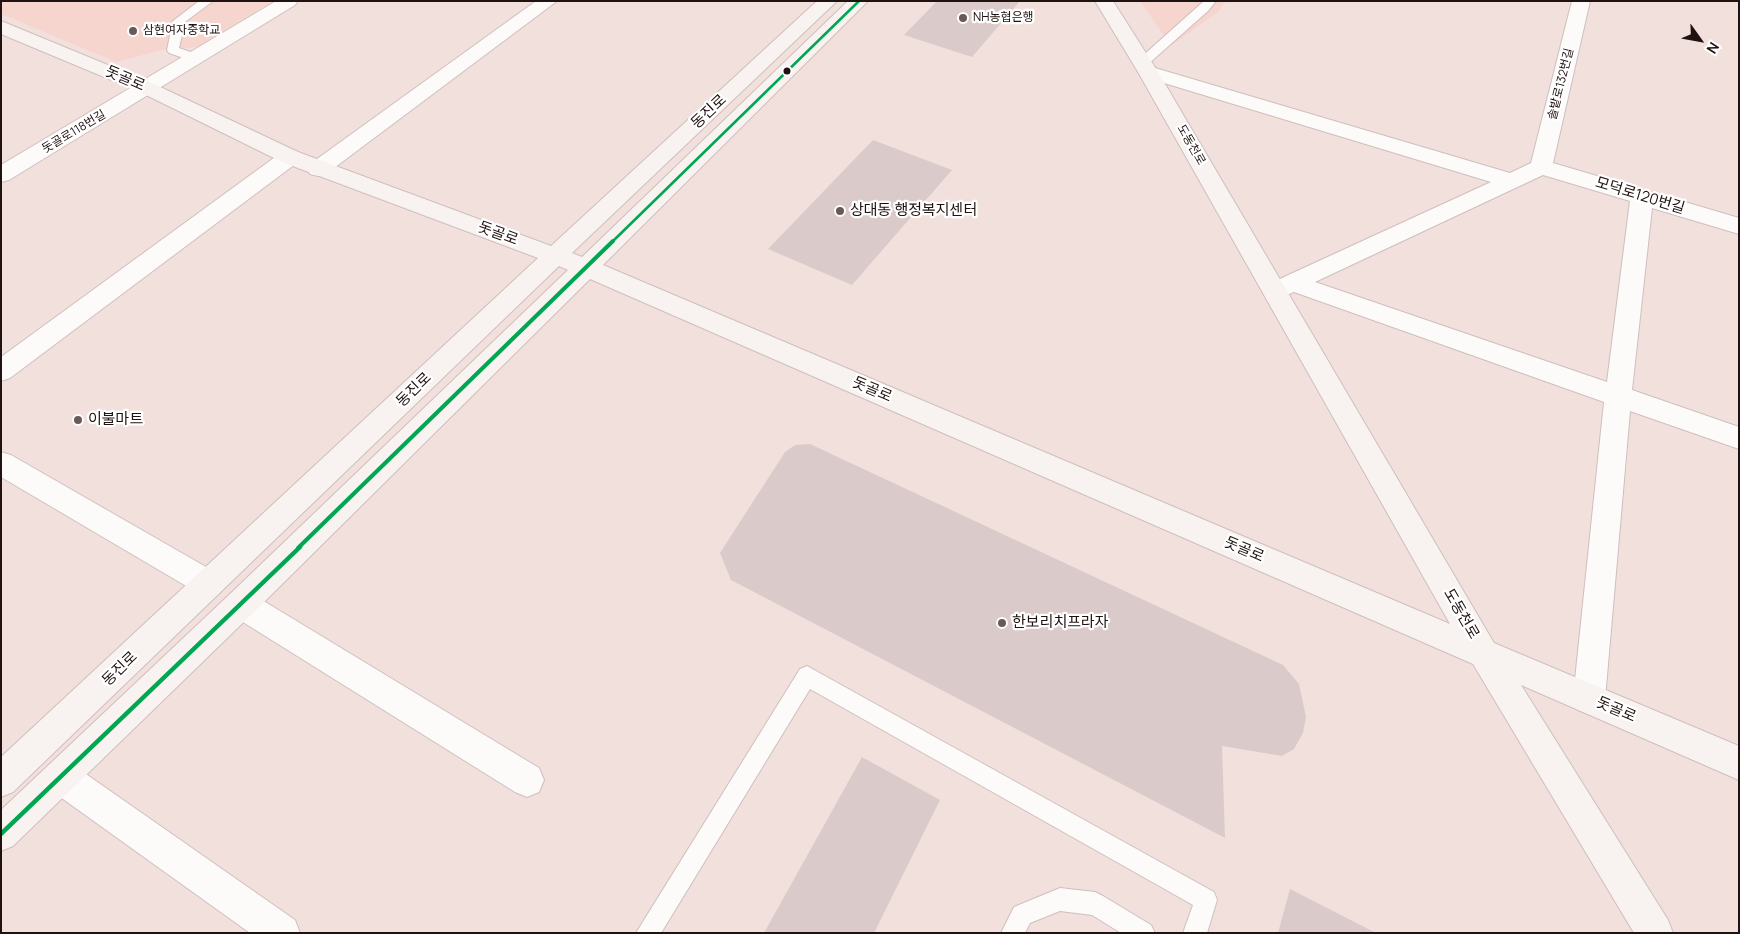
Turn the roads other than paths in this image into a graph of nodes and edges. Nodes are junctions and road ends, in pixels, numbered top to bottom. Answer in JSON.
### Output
{"nodes":[{"id":1,"x":207,"y":1,"type":"edge"},
{"id":2,"x":289,"y":1,"type":"edge"},
{"id":3,"x":548,"y":1,"type":"edge"},
{"id":4,"x":828,"y":1,"type":"edge"},
{"id":5,"x":859,"y":1,"type":"edge"},
{"id":6,"x":1104,"y":1,"type":"edge"},
{"id":7,"x":1210,"y":1,"type":"edge"},
{"id":8,"x":1582,"y":1,"type":"edge"},
{"id":9,"x":1,"y":27,"type":"edge"},
{"id":10,"x":195,"y":58,"type":"junction"},
{"id":11,"x":1145,"y":67,"type":"junction"},
{"id":12,"x":146,"y":88,"type":"junction"},
{"id":13,"x":290,"y":157,"type":"junction"},
{"id":14,"x":1541,"y":167,"type":"junction"},
{"id":15,"x":318,"y":169,"type":"junction"},
{"id":16,"x":1,"y":175,"type":"edge"},
{"id":17,"x":1513,"y":181,"type":"junction"},
{"id":18,"x":1642,"y":197,"type":"junction"},
{"id":19,"x":1739,"y":226,"type":"edge"},
{"id":20,"x":556,"y":255,"type":"junction"},
{"id":21,"x":587,"y":268,"type":"junction"},
{"id":22,"x":1283,"y":287,"type":"junction"},
{"id":23,"x":1,"y":371,"type":"edge"},
{"id":24,"x":1618,"y":396,"type":"junction"},
{"id":25,"x":1739,"y":438,"type":"edge"},
{"id":26,"x":1,"y":463,"type":"edge"},
{"id":27,"x":209,"y":584,"type":"junction"},
{"id":28,"x":241,"y":604,"type":"junction"},
{"id":29,"x":1484,"y":654,"type":"junction"},
{"id":30,"x":1589,"y":699,"type":"junction"},
{"id":31,"x":1739,"y":763,"type":"edge"},
{"id":32,"x":61,"y":777,"type":"junction"},
{"id":33,"x":1,"y":780,"type":"edge"},
{"id":34,"x":527,"y":780,"type":"dead end"},
{"id":35,"x":1,"y":834,"type":"edge"},
{"id":36,"x":282,"y":933,"type":"edge"},
{"id":37,"x":648,"y":933,"type":"edge"},
{"id":38,"x":1014,"y":933,"type":"edge"},
{"id":39,"x":1144,"y":933,"type":"edge"},
{"id":40,"x":1195,"y":933,"type":"edge"},
{"id":41,"x":1655,"y":933,"type":"edge"}],
"edges":[{"from":1,"to":10,"type":"lane"},
{"from":2,"to":10,"type":"street","name":"돗골로118번길"},
{"from":3,"to":15,"type":"street"},
{"from":4,"to":20,"type":"street","name":"동진로"},
{"from":5,"to":21,"type":"street","name":"동진로"},
{"from":6,"to":11,"type":"street","name":"도동천로"},
{"from":7,"to":11,"type":"lane"},
{"from":8,"to":14,"type":"street","name":"솔밭로132번길"},
{"from":9,"to":12,"type":"street","name":"돗골로"},
{"from":10,"to":12,"type":"street","name":"돗골로118번길"},
{"from":11,"to":17,"type":"street"},
{"from":11,"to":22,"type":"street","name":"도동천로"},
{"from":12,"to":13,"type":"street","name":"돗골로"},
{"from":12,"to":16,"type":"street","name":"돗골로118번길"},
{"from":13,"to":15,"type":"street","name":"돗골로"},
{"from":13,"to":23,"type":"street"},
{"from":14,"to":17,"type":"street"},
{"from":14,"to":18,"type":"street","name":"모덕로120번길"},
{"from":15,"to":20,"type":"street","name":"돗골로"},
{"from":17,"to":22,"type":"street"},
{"from":18,"to":19,"type":"street","name":"모덕로120번길"},
{"from":18,"to":24,"type":"street"},
{"from":20,"to":21,"type":"street","name":"돗골로"},
{"from":20,"to":27,"type":"street","name":"동진로"},
{"from":21,"to":28,"type":"street","name":"동진로"},
{"from":21,"to":29,"type":"street","name":"돗골로"},
{"from":22,"to":24,"type":"street"},
{"from":22,"to":29,"type":"street","name":"도동천로"},
{"from":24,"to":25,"type":"street"},
{"from":24,"to":30,"type":"street"},
{"from":26,"to":27,"type":"street"},
{"from":27,"to":33,"type":"street","name":"동진로"},
{"from":28,"to":32,"type":"street","name":"동진로"},
{"from":28,"to":34,"type":"street"},
{"from":29,"to":30,"type":"street","name":"돗골로"},
{"from":29,"to":41,"type":"street","name":"도동천로"},
{"from":30,"to":31,"type":"street","name":"돗골로"},
{"from":32,"to":35,"type":"street","name":"동진로"},
{"from":32,"to":36,"type":"street"},
{"from":37,"to":40,"type":"lane"},
{"from":38,"to":39,"type":"lane"}]}
